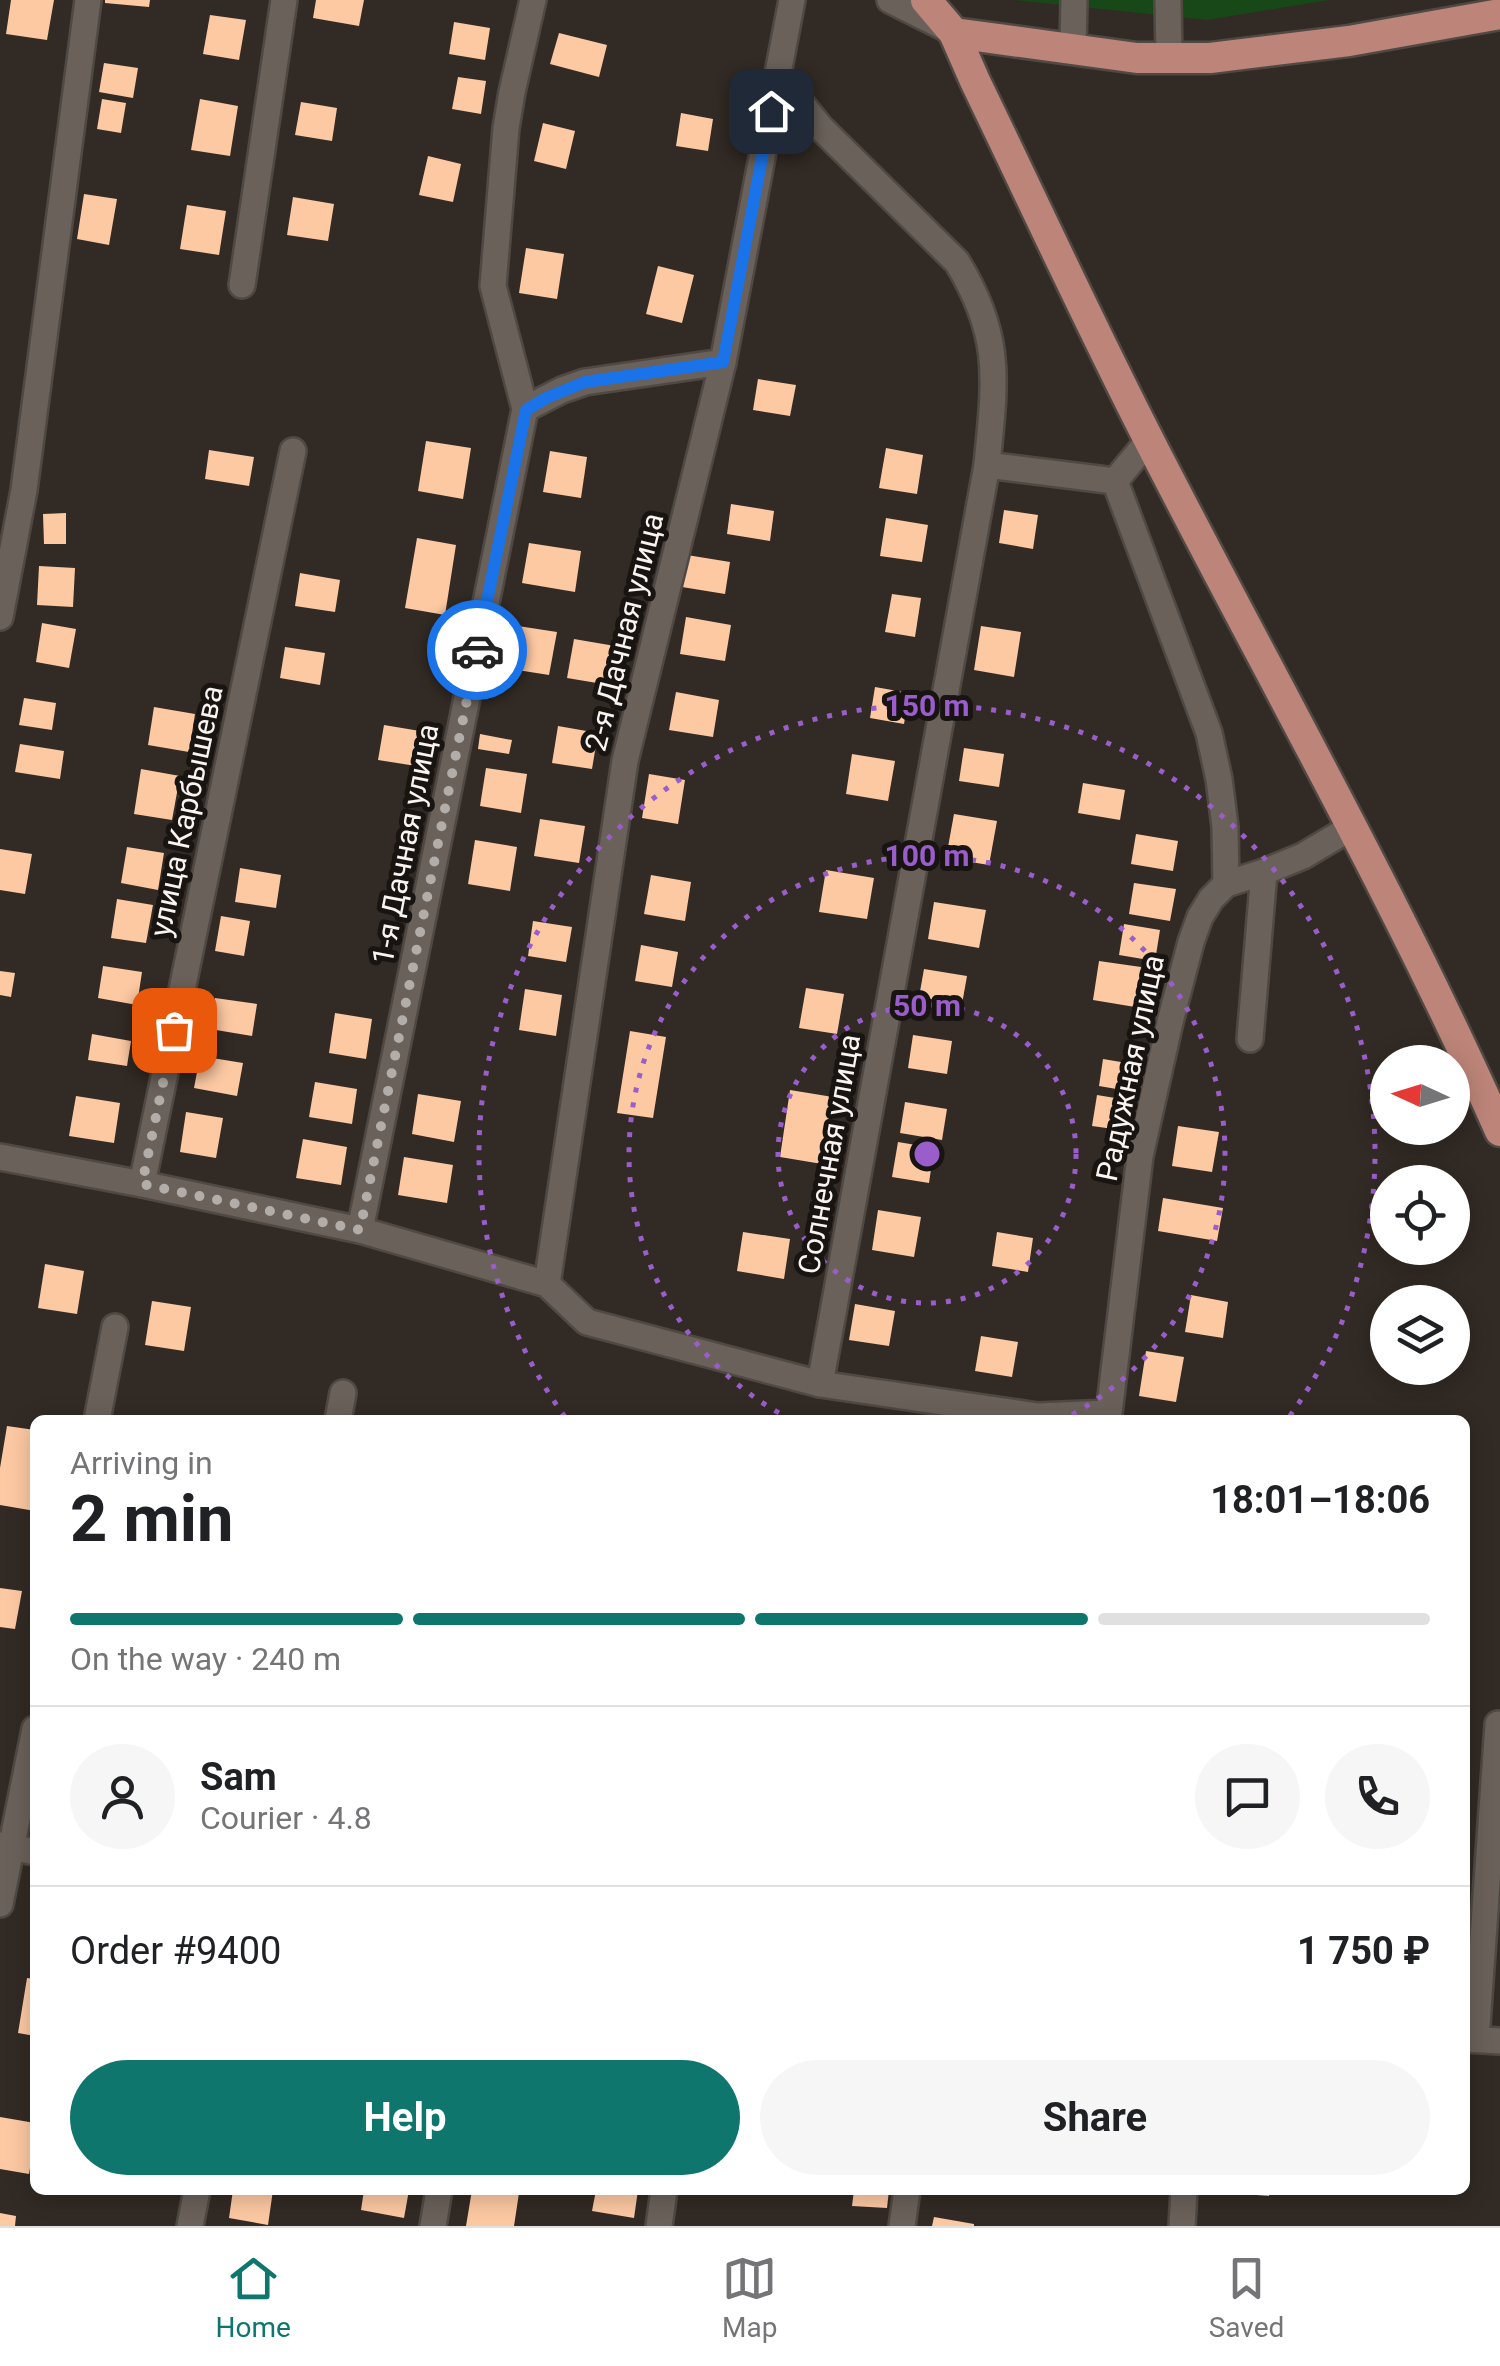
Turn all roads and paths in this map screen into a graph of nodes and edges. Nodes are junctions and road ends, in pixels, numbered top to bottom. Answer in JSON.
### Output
{"nodes":[{"id":1,"x":88,"y":0,"type":"edge"},
{"id":2,"x":284,"y":0,"type":"edge"},
{"id":3,"x":533,"y":0,"type":"edge"},
{"id":4,"x":792,"y":0,"type":"edge"},
{"id":5,"x":890,"y":0,"type":"edge"},
{"id":6,"x":926,"y":0,"type":"edge"},
{"id":7,"x":1074,"y":0,"type":"edge"},
{"id":8,"x":1168,"y":0,"type":"edge"},
{"id":9,"x":1500,"y":14,"type":"edge"},
{"id":10,"x":954,"y":32,"type":"junction"},
{"id":11,"x":1072,"y":49,"type":"junction"},
{"id":12,"x":1169,"y":58,"type":"junction"},
{"id":13,"x":778,"y":75,"type":"junction"},
{"id":14,"x":242,"y":285,"type":"dead end"},
{"id":15,"x":723,"y":362,"type":"junction"},
{"id":16,"x":526,"y":410,"type":"junction"},
{"id":17,"x":1149,"y":440,"type":"junction"},
{"id":18,"x":293,"y":451,"type":"dead end"},
{"id":19,"x":987,"y":465,"type":"junction"},
{"id":20,"x":1114,"y":481,"type":"junction"},
{"id":21,"x":0,"y":617,"type":"edge"},
{"id":22,"x":1352,"y":827,"type":"junction"},
{"id":23,"x":1264,"y":872,"type":"junction"},
{"id":24,"x":1226,"y":884,"type":"junction"},
{"id":25,"x":1250,"y":1039,"type":"dead end"},
{"id":26,"x":1500,"y":1131,"type":"edge"},
{"id":27,"x":0,"y":1157,"type":"edge"},
{"id":28,"x":142,"y":1184,"type":"junction"},
{"id":29,"x":360,"y":1230,"type":"junction"},
{"id":30,"x":547,"y":1284,"type":"junction"},
{"id":31,"x":115,"y":1327,"type":"dead end"},
{"id":32,"x":820,"y":1384,"type":"junction"},
{"id":33,"x":343,"y":1393,"type":"dead end"},
{"id":34,"x":98,"y":1415,"type":"edge"},
{"id":35,"x":339,"y":1415,"type":"edge"},
{"id":36,"x":1031,"y":1415,"type":"edge"},
{"id":37,"x":1062,"y":1415,"type":"edge"},
{"id":38,"x":1498,"y":1724,"type":"dead end"},
{"id":39,"x":30,"y":1759,"type":"edge"},
{"id":40,"x":15,"y":1848,"type":"edge"},
{"id":41,"x":0,"y":1904,"type":"edge"},
{"id":42,"x":1480,"y":2039,"type":"edge"},
{"id":43,"x":196,"y":2195,"type":"edge"},
{"id":44,"x":438,"y":2195,"type":"edge"},
{"id":45,"x":663,"y":2195,"type":"edge"},
{"id":46,"x":906,"y":2195,"type":"edge"},
{"id":47,"x":1184,"y":2195,"type":"edge"},
{"id":48,"x":190,"y":2226,"type":"edge"},
{"id":49,"x":433,"y":2226,"type":"edge"},
{"id":50,"x":659,"y":2226,"type":"edge"},
{"id":51,"x":902,"y":2226,"type":"edge"},
{"id":52,"x":1182,"y":2226,"type":"edge"}],
"edges":[{"from":1,"to":21,"type":"street"},
{"from":2,"to":14,"type":"street"},
{"from":3,"to":16,"type":"street","name":"1-я Дачная улица"},
{"from":4,"to":13,"type":"street","name":"2-я Дачная улица"},
{"from":5,"to":10,"type":"street"},
{"from":6,"to":10,"type":"main road"},
{"from":7,"to":11,"type":"street"},
{"from":8,"to":12,"type":"street"},
{"from":9,"to":12,"type":"main road"},
{"from":10,"to":11,"type":"main road"},
{"from":10,"to":17,"type":"main road"},
{"from":11,"to":12,"type":"main road"},
{"from":13,"to":15,"type":"street","name":"2-я Дачная улица"},
{"from":13,"to":19,"type":"street","name":"Солнечная улица"},
{"from":15,"to":16,"type":"street"},
{"from":15,"to":30,"type":"street","name":"2-я Дачная улица"},
{"from":16,"to":29,"type":"street","name":"1-я Дачная улица"},
{"from":17,"to":20,"type":"street"},
{"from":17,"to":22,"type":"main road"},
{"from":18,"to":28,"type":"street","name":"улица Карбышева"},
{"from":19,"to":20,"type":"street"},
{"from":19,"to":32,"type":"street","name":"Солнечная улица"},
{"from":20,"to":24,"type":"street"},
{"from":22,"to":23,"type":"street"},
{"from":22,"to":26,"type":"main road"},
{"from":23,"to":24,"type":"street"},
{"from":23,"to":25,"type":"street"},
{"from":24,"to":37,"type":"street","name":"Радужная улица"},
{"from":27,"to":28,"type":"street"},
{"from":28,"to":29,"type":"street"},
{"from":29,"to":30,"type":"street"},
{"from":30,"to":32,"type":"street"},
{"from":31,"to":34,"type":"street"},
{"from":32,"to":36,"type":"street","name":"Радужная улица"},
{"from":33,"to":35,"type":"street"},
{"from":38,"to":42,"type":"street"},
{"from":39,"to":40,"type":"street"},
{"from":40,"to":41,"type":"street"},
{"from":43,"to":48,"type":"street"},
{"from":44,"to":49,"type":"street"},
{"from":45,"to":50,"type":"street"},
{"from":46,"to":51,"type":"street"},
{"from":47,"to":52,"type":"street"}]}
